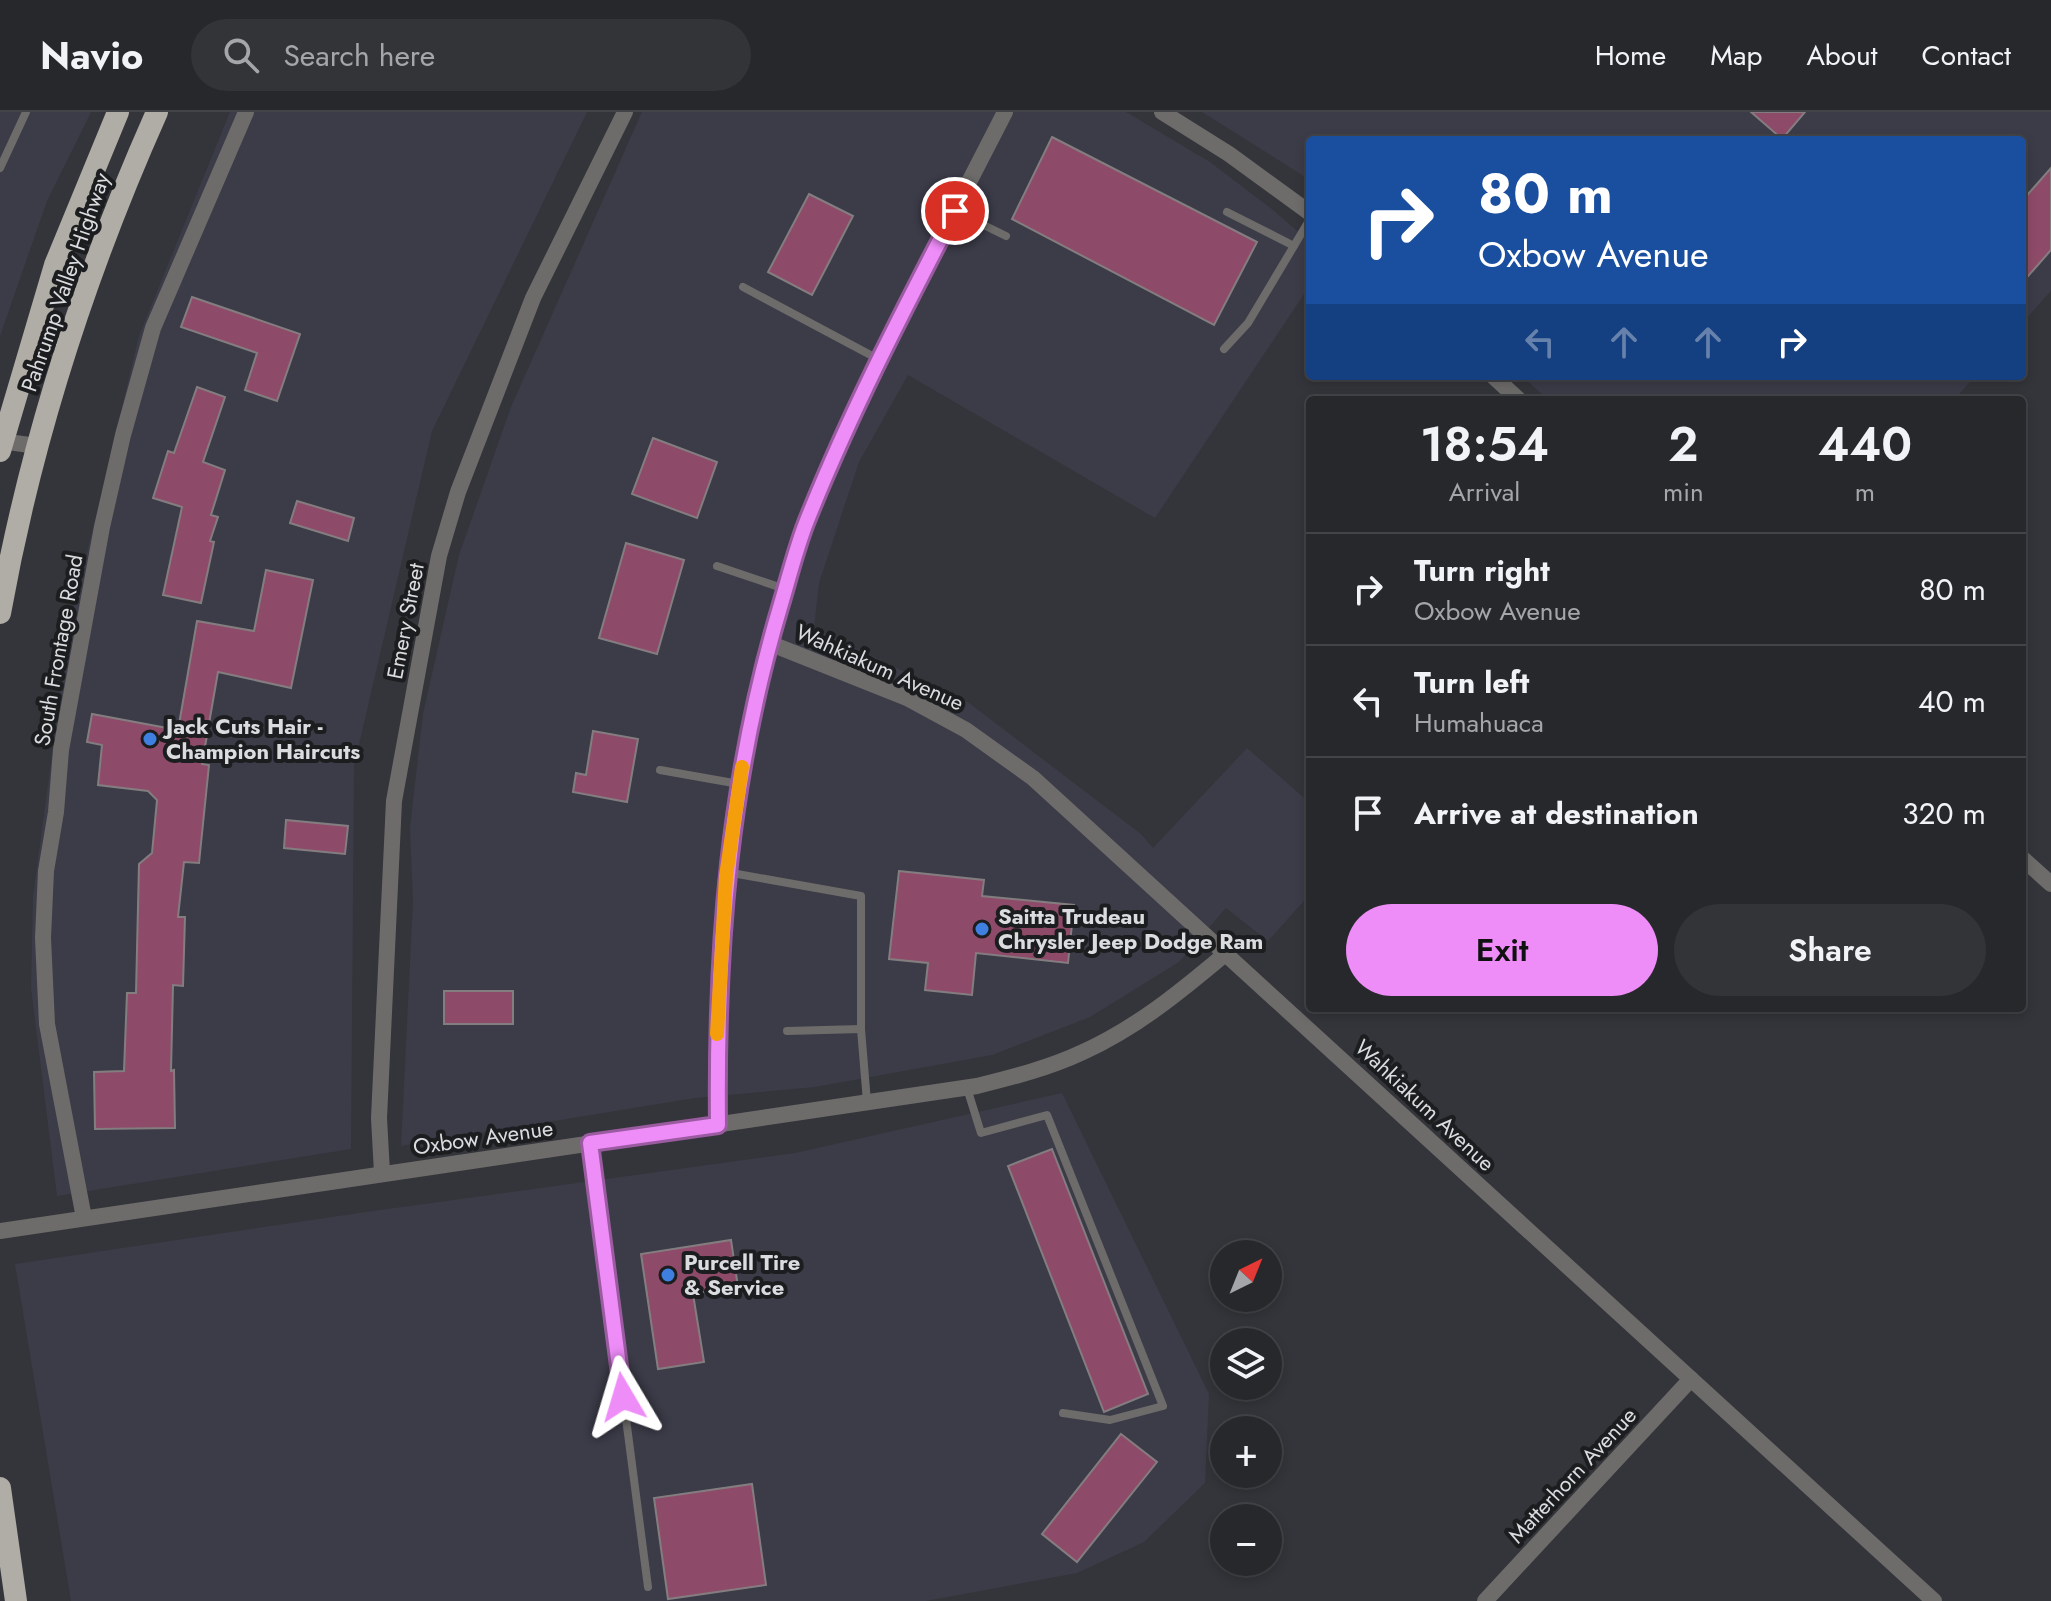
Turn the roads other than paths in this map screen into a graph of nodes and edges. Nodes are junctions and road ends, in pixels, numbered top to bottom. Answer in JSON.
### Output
{"nodes":[{"id":1,"x":26,"y":112,"type":"edge"},
{"id":2,"x":118,"y":112,"type":"edge"},
{"id":3,"x":157,"y":112,"type":"edge"},
{"id":4,"x":246,"y":112,"type":"edge"},
{"id":5,"x":625,"y":112,"type":"edge"},
{"id":6,"x":1005,"y":112,"type":"edge"},
{"id":7,"x":1162,"y":112,"type":"edge"},
{"id":8,"x":0,"y":168,"type":"edge"},
{"id":9,"x":955,"y":211,"type":"junction"},
{"id":10,"x":1227,"y":212,"type":"dead end"},
{"id":11,"x":1306,"y":213,"type":"edge"},
{"id":12,"x":1306,"y":224,"type":"edge"},
{"id":13,"x":1006,"y":236,"type":"dead end"},
{"id":14,"x":1294,"y":246,"type":"junction"},
{"id":15,"x":743,"y":287,"type":"dead end"},
{"id":16,"x":1224,"y":349,"type":"dead end"},
{"id":17,"x":878,"y":359,"type":"junction"},
{"id":18,"x":1497,"y":380,"type":"edge"},
{"id":19,"x":1515,"y":396,"type":"edge"},
{"id":20,"x":1,"y":444,"type":"edge"},
{"id":21,"x":37,"y":446,"type":"junction"},
{"id":22,"x":717,"y":566,"type":"dead end"},
{"id":23,"x":785,"y":590,"type":"junction"},
{"id":24,"x":0,"y":613,"type":"edge"},
{"id":25,"x":769,"y":643,"type":"junction"},
{"id":26,"x":660,"y":770,"type":"dead end"},
{"id":27,"x":739,"y":784,"type":"junction"},
{"id":28,"x":2026,"y":862,"type":"edge"},
{"id":29,"x":726,"y":872,"type":"junction"},
{"id":30,"x":2051,"y":884,"type":"edge"},
{"id":31,"x":1224,"y":955,"type":"junction"},
{"id":32,"x":861,"y":1029,"type":"junction"},
{"id":33,"x":787,"y":1031,"type":"dead end"},
{"id":34,"x":967,"y":1088,"type":"junction"},
{"id":35,"x":867,"y":1103,"type":"junction"},
{"id":36,"x":718,"y":1125,"type":"junction"},
{"id":37,"x":590,"y":1143,"type":"junction"},
{"id":38,"x":382,"y":1173,"type":"junction"},
{"id":39,"x":84,"y":1218,"type":"junction"},
{"id":40,"x":0,"y":1231,"type":"edge"},
{"id":41,"x":1691,"y":1379,"type":"junction"},
{"id":42,"x":1063,"y":1413,"type":"dead end"},
{"id":43,"x":0,"y":1488,"type":"edge"},
{"id":44,"x":648,"y":1587,"type":"dead end"},
{"id":45,"x":16,"y":1601,"type":"edge"},
{"id":46,"x":1485,"y":1601,"type":"edge"},
{"id":47,"x":1934,"y":1601,"type":"edge"}],
"edges":[{"from":1,"to":8,"type":"lane"},
{"from":2,"to":20,"type":"highway","name":"Pahrump Valley Highway"},
{"from":3,"to":21,"type":"highway","name":"Pahrump Valley Highway"},
{"from":4,"to":39,"type":"street","name":"South Frontage Road"},
{"from":5,"to":38,"type":"street","name":"Emery Street"},
{"from":6,"to":9,"type":"street"},
{"from":7,"to":11,"type":"street"},
{"from":9,"to":13,"type":"lane"},
{"from":9,"to":17,"type":"street"},
{"from":10,"to":14,"type":"lane"},
{"from":12,"to":14,"type":"lane"},
{"from":14,"to":16,"type":"lane"},
{"from":15,"to":17,"type":"lane"},
{"from":17,"to":23,"type":"street"},
{"from":18,"to":19,"type":"street"},
{"from":20,"to":21,"type":"street"},
{"from":21,"to":24,"type":"highway","name":"Pahrump Valley Highway"},
{"from":22,"to":23,"type":"lane"},
{"from":23,"to":25,"type":"street"},
{"from":25,"to":27,"type":"street"},
{"from":25,"to":31,"type":"street","name":"Wahkiakum Avenue"},
{"from":26,"to":27,"type":"lane"},
{"from":27,"to":29,"type":"street"},
{"from":28,"to":30,"type":"street"},
{"from":29,"to":32,"type":"lane"},
{"from":29,"to":36,"type":"street"},
{"from":31,"to":34,"type":"street","name":"Oxbow Avenue"},
{"from":31,"to":41,"type":"street","name":"Wahkiakum Avenue"},
{"from":32,"to":33,"type":"lane"},
{"from":32,"to":35,"type":"lane"},
{"from":34,"to":35,"type":"street","name":"Oxbow Avenue"},
{"from":34,"to":42,"type":"lane"},
{"from":35,"to":36,"type":"street","name":"Oxbow Avenue"},
{"from":36,"to":37,"type":"street","name":"Oxbow Avenue"},
{"from":37,"to":38,"type":"street","name":"Oxbow Avenue"},
{"from":37,"to":44,"type":"lane"},
{"from":38,"to":39,"type":"street","name":"Oxbow Avenue"},
{"from":39,"to":40,"type":"street","name":"Oxbow Avenue"},
{"from":41,"to":46,"type":"street","name":"Matterhorn Avenue"},
{"from":41,"to":47,"type":"street","name":"Wahkiakum Avenue"},
{"from":43,"to":45,"type":"highway"}]}
